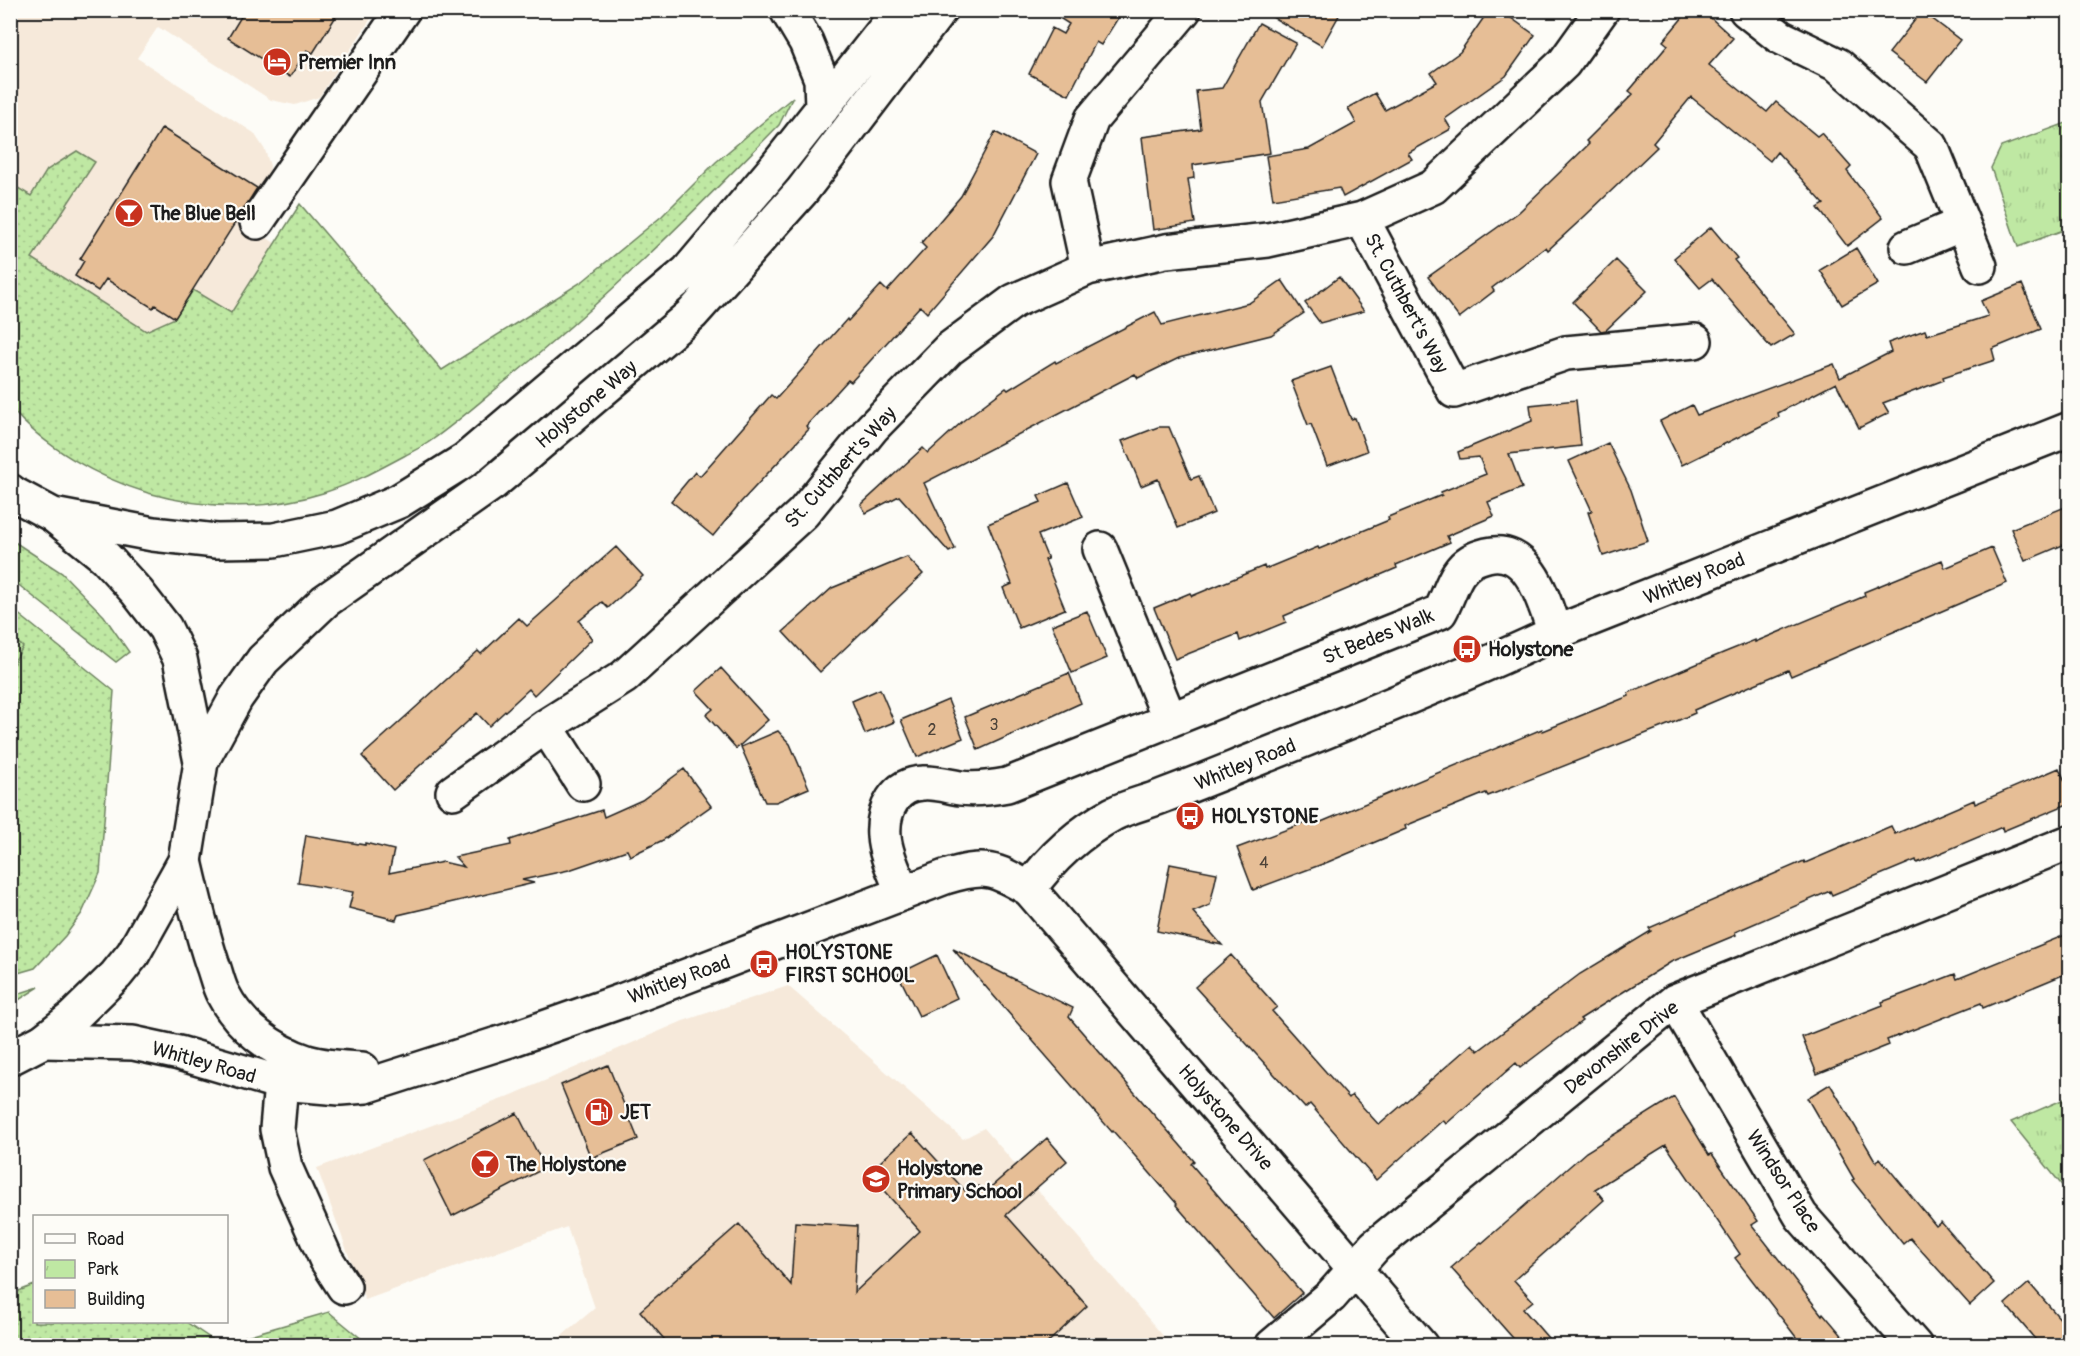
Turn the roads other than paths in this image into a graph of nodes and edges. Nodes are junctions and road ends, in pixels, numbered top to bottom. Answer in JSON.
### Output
{"nodes":[{"id":1,"x":403,"y":10,"type":"edge"},
{"id":2,"x":787,"y":10,"type":"edge"},
{"id":3,"x":900,"y":10,"type":"edge"},
{"id":4,"x":940,"y":10,"type":"edge"},
{"id":5,"x":1185,"y":10,"type":"edge"},
{"id":6,"x":1602,"y":10,"type":"edge"},
{"id":7,"x":1746,"y":10,"type":"edge"},
{"id":8,"x":822,"y":109,"type":"junction"},
{"id":9,"x":1362,"y":219,"type":"junction"},
{"id":10,"x":257,"y":222,"type":"dead end"},
{"id":11,"x":1962,"y":224,"type":"junction"},
{"id":12,"x":1907,"y":247,"type":"dead end"},
{"id":13,"x":1980,"y":266,"type":"dead end"},
{"id":14,"x":1088,"y":268,"type":"junction"},
{"id":15,"x":1695,"y":341,"type":"dead end"},
{"id":16,"x":2070,"y":429,"type":"edge"},
{"id":17,"x":11,"y":492,"type":"edge"},
{"id":18,"x":53,"y":515,"type":"junction"},
{"id":19,"x":1100,"y":549,"type":"dead end"},
{"id":20,"x":1556,"y":633,"type":"junction"},
{"id":21,"x":1170,"y":720,"type":"junction"},
{"id":22,"x":546,"y":726,"type":"junction"},
{"id":23,"x":201,"y":762,"type":"junction"},
{"id":24,"x":583,"y":784,"type":"dead end"},
{"id":25,"x":453,"y":792,"type":"dead end"},
{"id":26,"x":2070,"y":842,"type":"edge"},
{"id":27,"x":185,"y":861,"type":"junction"},
{"id":28,"x":1029,"y":889,"type":"junction"},
{"id":29,"x":903,"y":893,"type":"junction"},
{"id":30,"x":1675,"y":1001,"type":"junction"},
{"id":31,"x":43,"y":1041,"type":"junction"},
{"id":32,"x":10,"y":1058,"type":"edge"},
{"id":33,"x":432,"y":1064,"type":"junction"},
{"id":34,"x":281,"y":1083,"type":"junction"},
{"id":35,"x":1355,"y":1267,"type":"junction"},
{"id":36,"x":344,"y":1287,"type":"dead end"},
{"id":37,"x":1283,"y":1342,"type":"edge"},
{"id":38,"x":1421,"y":1346,"type":"edge"},
{"id":39,"x":1915,"y":1346,"type":"edge"}],
"edges":[{"from":1,"to":10,"type":"street"},
{"from":2,"to":8,"type":"street"},
{"from":3,"to":8,"type":"street","name":"Holystone Way"},
{"from":4,"to":23,"type":"street","name":"Holystone Way"},
{"from":5,"to":14,"type":"street"},
{"from":6,"to":9,"type":"street","name":"St. Cuthbert's Way"},
{"from":7,"to":11,"type":"street"},
{"from":8,"to":18,"type":"street","name":"Holystone Way"},
{"from":9,"to":14,"type":"street","name":"St. Cuthbert's Way"},
{"from":9,"to":15,"type":"street","name":"St. Cuthbert's Way"},
{"from":11,"to":12,"type":"street"},
{"from":11,"to":13,"type":"street"},
{"from":14,"to":22,"type":"street","name":"St. Cuthbert's Way"},
{"from":16,"to":20,"type":"street","name":"Whitley Road"},
{"from":17,"to":18,"type":"street"},
{"from":18,"to":23,"type":"street"},
{"from":19,"to":21,"type":"street"},
{"from":20,"to":21,"type":"street","name":"St Bedes Walk"},
{"from":20,"to":28,"type":"street","name":"Whitley Road"},
{"from":21,"to":29,"type":"street","name":"St Bedes Walk"},
{"from":22,"to":24,"type":"street"},
{"from":22,"to":25,"type":"street","name":"St. Cuthbert's Way"},
{"from":23,"to":27,"type":"street"},
{"from":26,"to":30,"type":"street","name":"Devonshire Drive"},
{"from":27,"to":31,"type":"street"},
{"from":27,"to":33,"type":"street","name":"Whitley Road"},
{"from":28,"to":29,"type":"street","name":"Whitley Road"},
{"from":28,"to":35,"type":"street","name":"Holystone Drive"},
{"from":29,"to":33,"type":"street","name":"Whitley Road"},
{"from":30,"to":35,"type":"street","name":"Devonshire Drive"},
{"from":30,"to":39,"type":"street","name":"Windsor Place"},
{"from":31,"to":32,"type":"street"},
{"from":31,"to":34,"type":"street","name":"Whitley Road"},
{"from":33,"to":34,"type":"street","name":"Whitley Road"},
{"from":34,"to":36,"type":"street"},
{"from":35,"to":37,"type":"street","name":"Devonshire Drive"},
{"from":35,"to":38,"type":"street","name":"Holystone Drive"}]}
